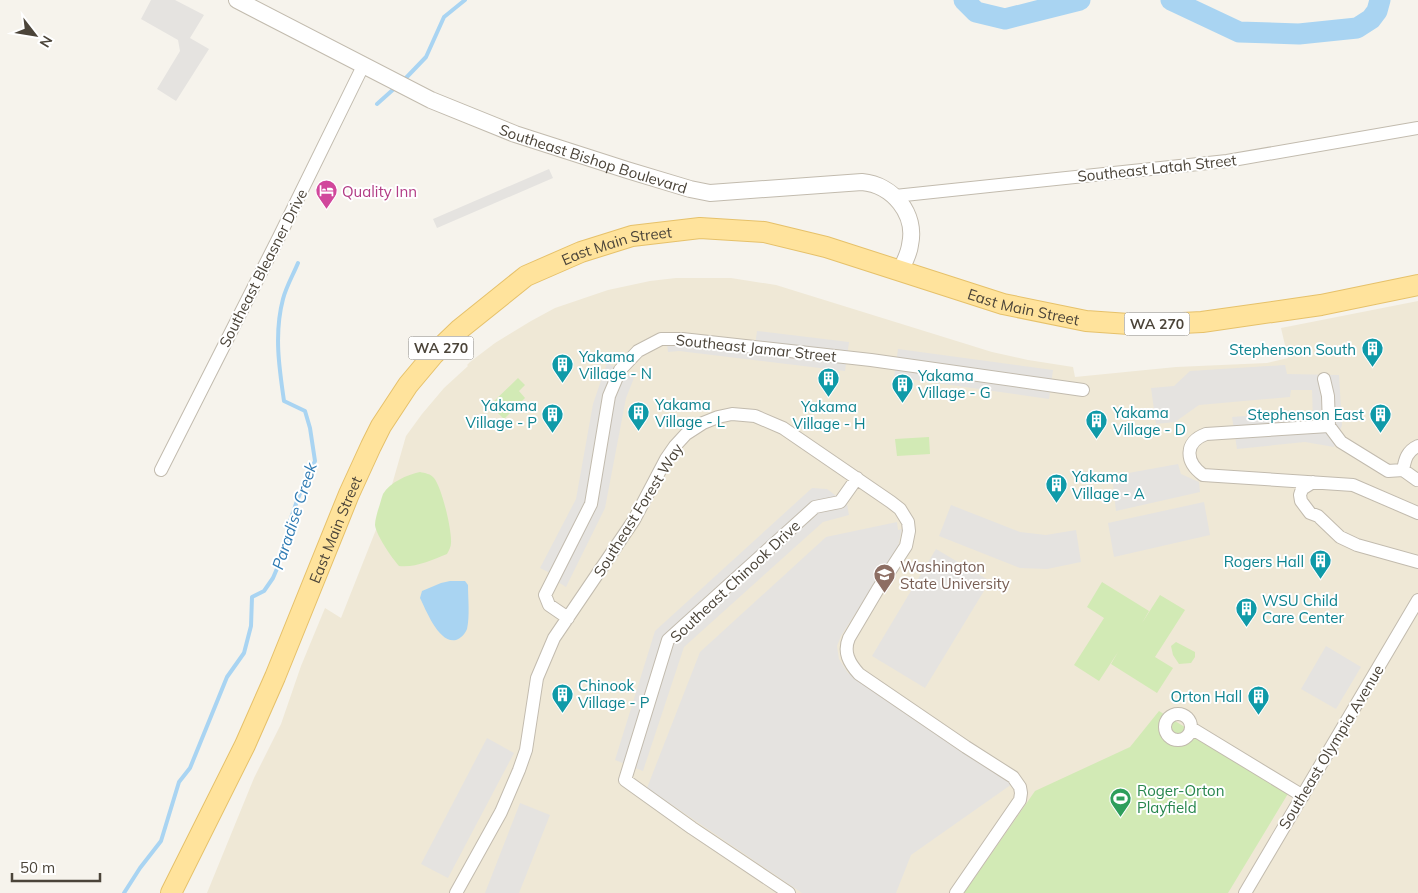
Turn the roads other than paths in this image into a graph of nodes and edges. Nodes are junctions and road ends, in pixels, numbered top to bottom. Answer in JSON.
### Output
{"nodes":[{"id":1,"x":237,"y":0,"type":"edge"},
{"id":2,"x":363,"y":66,"type":"junction"},
{"id":3,"x":1418,"y":128,"type":"edge"},
{"id":4,"x":895,"y":196,"type":"junction"},
{"id":5,"x":900,"y":271,"type":"junction"},
{"id":6,"x":1418,"y":285,"type":"edge"},
{"id":7,"x":1324,"y":379,"type":"dead end"},
{"id":8,"x":1083,"y":390,"type":"dead end"},
{"id":9,"x":1329,"y":426,"type":"junction"},
{"id":10,"x":1418,"y":446,"type":"edge"},
{"id":11,"x":162,"y":470,"type":"dead end"},
{"id":12,"x":1403,"y":470,"type":"junction"},
{"id":13,"x":857,"y":478,"type":"junction"},
{"id":14,"x":1418,"y":479,"type":"edge"},
{"id":15,"x":1288,"y":481,"type":"junction"},
{"id":16,"x":1313,"y":482,"type":"junction"},
{"id":17,"x":1301,"y":502,"type":"junction"},
{"id":18,"x":1418,"y":513,"type":"edge"},
{"id":19,"x":1418,"y":562,"type":"edge"},
{"id":20,"x":1418,"y":600,"type":"edge"},
{"id":21,"x":568,"y":618,"type":"junction"},
{"id":22,"x":1191,"y":728,"type":"dead end"},
{"id":23,"x":1302,"y":796,"type":"junction"},
{"id":24,"x":171,"y":893,"type":"edge"},
{"id":25,"x":456,"y":893,"type":"edge"},
{"id":26,"x":789,"y":893,"type":"edge"},
{"id":27,"x":956,"y":893,"type":"edge"},
{"id":28,"x":1245,"y":893,"type":"edge"}],
"edges":[{"from":1,"to":2,"type":"street","name":"Southeast Bishop Boulevard"},
{"from":2,"to":4,"type":"street","name":"Southeast Bishop Boulevard"},
{"from":2,"to":11,"type":"street","name":"Southeast Bleasner Drive"},
{"from":3,"to":4,"type":"street","name":"Southeast Latah Street"},
{"from":4,"to":5,"type":"street","name":"Southeast Bishop Boulevard"},
{"from":5,"to":6,"type":"main road","name":"East Main Street","number":"WA 270"},
{"from":5,"to":24,"type":"main road","name":"East Main Street","number":"WA 270"},
{"from":7,"to":9,"type":"street"},
{"from":8,"to":21,"type":"street","name":"Southeast Jamar Street"},
{"from":9,"to":12,"type":"street"},
{"from":9,"to":15,"type":"street"},
{"from":10,"to":12,"type":"street"},
{"from":12,"to":14,"type":"street"},
{"from":13,"to":21,"type":"street","name":"Southeast Forest Way"},
{"from":13,"to":26,"type":"street","name":"Southeast Chinook Drive"},
{"from":13,"to":27,"type":"street","name":"Southeast Forest Way"},
{"from":15,"to":16,"type":"street"},
{"from":15,"to":17,"type":"street"},
{"from":16,"to":17,"type":"street"},
{"from":16,"to":18,"type":"street"},
{"from":17,"to":19,"type":"street"},
{"from":20,"to":23,"type":"street","name":"Southeast Olympia Avenue"},
{"from":21,"to":25,"type":"street","name":"Southeast Forest Way"},
{"from":22,"to":23,"type":"street"},
{"from":23,"to":28,"type":"street","name":"Southeast Olympia Avenue"}]}
